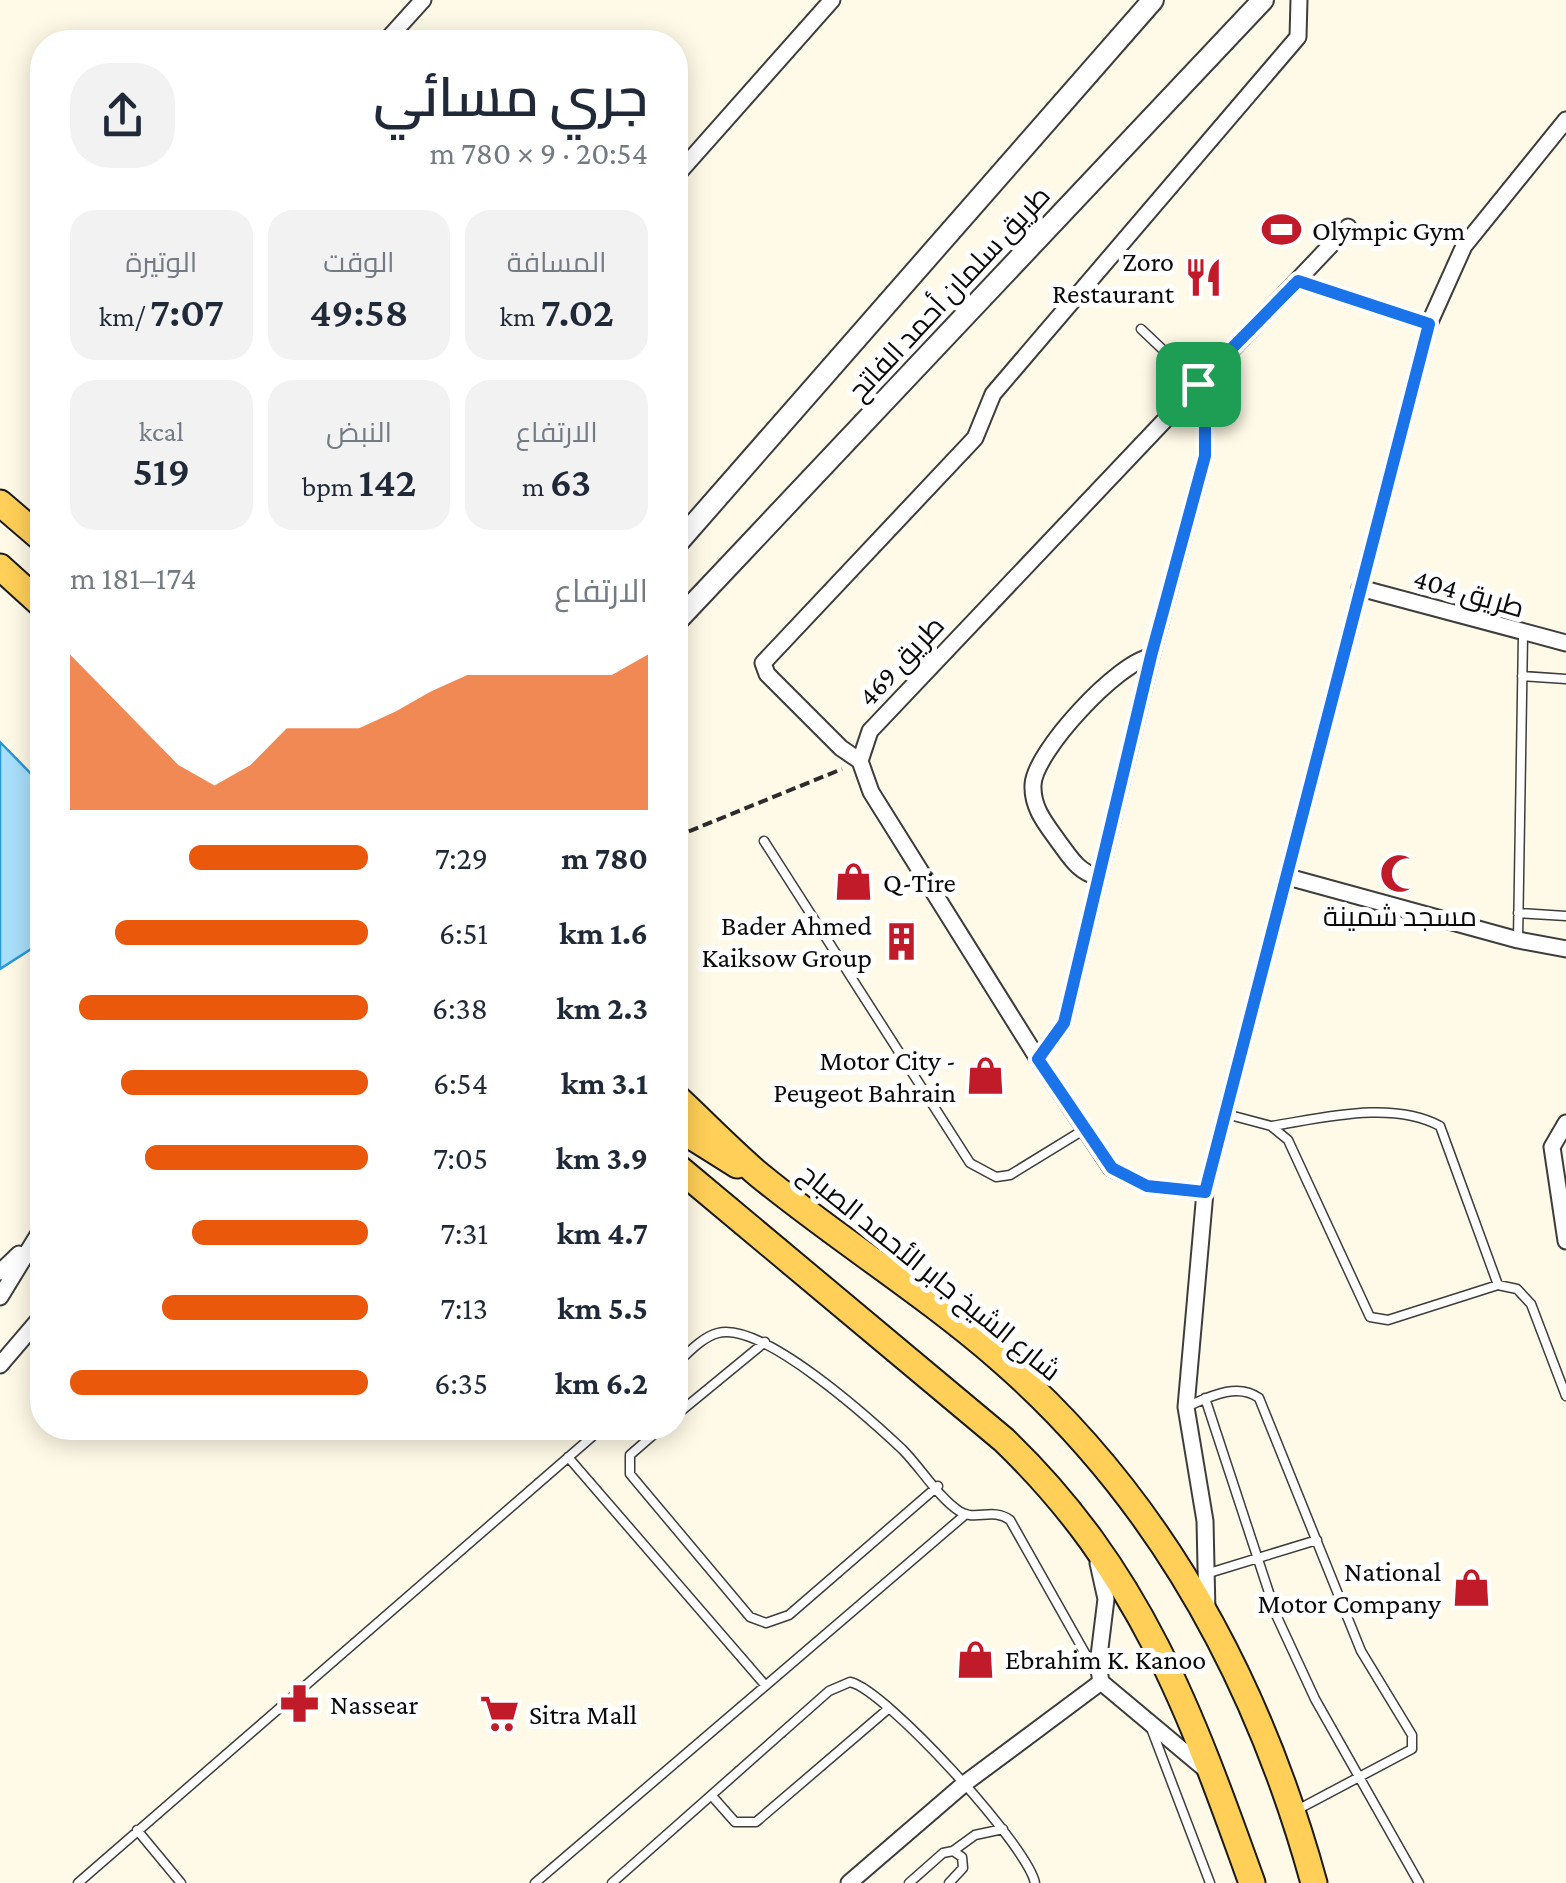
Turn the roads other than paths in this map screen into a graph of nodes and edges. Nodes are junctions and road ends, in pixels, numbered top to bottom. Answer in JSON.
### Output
{"nodes":[{"id":1,"x":423,"y":0,"type":"edge"},
{"id":2,"x":832,"y":0,"type":"edge"},
{"id":3,"x":1153,"y":0,"type":"edge"},
{"id":4,"x":1263,"y":0,"type":"edge"},
{"id":5,"x":1300,"y":0,"type":"edge"},
{"id":6,"x":396,"y":30,"type":"edge"},
{"id":7,"x":1566,"y":120,"type":"edge"},
{"id":8,"x":688,"y":161,"type":"edge"},
{"id":9,"x":1348,"y":226,"type":"dead end"},
{"id":10,"x":1298,"y":281,"type":"junction"},
{"id":11,"x":1429,"y":324,"type":"junction"},
{"id":12,"x":1141,"y":329,"type":"dead end"},
{"id":13,"x":1192,"y":389,"type":"junction"},
{"id":14,"x":0,"y":503,"type":"edge"},
{"id":15,"x":30,"y":529,"type":"edge"},
{"id":16,"x":688,"y":531,"type":"edge"},
{"id":17,"x":0,"y":567,"type":"edge"},
{"id":18,"x":1360,"y":588,"type":"junction"},
{"id":19,"x":30,"y":594,"type":"edge"},
{"id":20,"x":688,"y":609,"type":"edge"},
{"id":21,"x":1523,"y":635,"type":"junction"},
{"id":22,"x":1566,"y":644,"type":"edge"},
{"id":23,"x":1151,"y":656,"type":"junction"},
{"id":24,"x":1522,"y":676,"type":"junction"},
{"id":25,"x":1566,"y":679,"type":"edge"},
{"id":26,"x":860,"y":761,"type":"junction"},
{"id":27,"x":764,"y":841,"type":"dead end"},
{"id":28,"x":1098,"y":877,"type":"junction"},
{"id":29,"x":1288,"y":877,"type":"junction"},
{"id":30,"x":1518,"y":913,"type":"junction"},
{"id":31,"x":1566,"y":916,"type":"edge"},
{"id":32,"x":1518,"y":940,"type":"junction"},
{"id":33,"x":1566,"y":948,"type":"edge"},
{"id":34,"x":1038,"y":1059,"type":"junction"},
{"id":35,"x":688,"y":1108,"type":"edge"},
{"id":36,"x":1226,"y":1114,"type":"junction"},
{"id":37,"x":1566,"y":1123,"type":"edge"},
{"id":38,"x":1271,"y":1126,"type":"junction"},
{"id":39,"x":1085,"y":1128,"type":"junction"},
{"id":40,"x":688,"y":1136,"type":"edge"},
{"id":41,"x":756,"y":1172,"type":"junction"},
{"id":42,"x":688,"y":1176,"type":"edge"},
{"id":43,"x":1205,"y":1192,"type":"junction"},
{"id":44,"x":1566,"y":1241,"type":"edge"},
{"id":45,"x":30,"y":1242,"type":"edge"},
{"id":46,"x":30,"y":1248,"type":"edge"},
{"id":47,"x":0,"y":1272,"type":"edge"},
{"id":48,"x":1498,"y":1285,"type":"junction"},
{"id":49,"x":0,"y":1296,"type":"edge"},
{"id":50,"x":30,"y":1330,"type":"edge"},
{"id":51,"x":766,"y":1342,"type":"junction"},
{"id":52,"x":688,"y":1355,"type":"edge"},
{"id":53,"x":0,"y":1365,"type":"edge"},
{"id":54,"x":1566,"y":1396,"type":"edge"},
{"id":55,"x":1205,"y":1398,"type":"junction"},
{"id":56,"x":688,"y":1405,"type":"edge"},
{"id":57,"x":1186,"y":1407,"type":"junction"},
{"id":58,"x":588,"y":1440,"type":"edge"},
{"id":59,"x":648,"y":1440,"type":"edge"},
{"id":60,"x":568,"y":1457,"type":"junction"},
{"id":61,"x":938,"y":1486,"type":"junction"},
{"id":62,"x":966,"y":1514,"type":"junction"},
{"id":63,"x":1092,"y":1534,"type":"junction"},
{"id":64,"x":1318,"y":1540,"type":"junction"},
{"id":65,"x":1257,"y":1557,"type":"junction"},
{"id":66,"x":1209,"y":1573,"type":"junction"},
{"id":67,"x":1207,"y":1612,"type":"junction"},
{"id":68,"x":1101,"y":1682,"type":"junction"},
{"id":69,"x":765,"y":1685,"type":"junction"},
{"id":70,"x":888,"y":1708,"type":"junction"},
{"id":71,"x":1148,"y":1722,"type":"junction"},
{"id":72,"x":1214,"y":1776,"type":"junction"},
{"id":73,"x":1360,"y":1778,"type":"junction"},
{"id":74,"x":964,"y":1784,"type":"junction"},
{"id":75,"x":712,"y":1796,"type":"junction"},
{"id":76,"x":1293,"y":1811,"type":"junction"},
{"id":77,"x":1003,"y":1829,"type":"junction"},
{"id":78,"x":137,"y":1830,"type":"junction"},
{"id":79,"x":953,"y":1851,"type":"junction"},
{"id":80,"x":78,"y":1883,"type":"edge"},
{"id":81,"x":181,"y":1883,"type":"edge"},
{"id":82,"x":534,"y":1883,"type":"edge"},
{"id":83,"x":612,"y":1883,"type":"edge"},
{"id":84,"x":849,"y":1883,"type":"edge"},
{"id":85,"x":909,"y":1883,"type":"edge"},
{"id":86,"x":949,"y":1883,"type":"edge"},
{"id":87,"x":1035,"y":1883,"type":"edge"},
{"id":88,"x":1210,"y":1883,"type":"edge"},
{"id":89,"x":1252,"y":1883,"type":"edge"},
{"id":90,"x":1314,"y":1883,"type":"edge"},
{"id":91,"x":1419,"y":1883,"type":"edge"}],
"edges":[{"from":1,"to":6,"type":"street"},
{"from":2,"to":8,"type":"street"},
{"from":3,"to":16,"type":"street","name":"طريق سلمان أحمد الفاتح"},
{"from":4,"to":20,"type":"street","name":"طريق سلمان أحمد الفاتح"},
{"from":5,"to":26,"type":"street"},
{"from":7,"to":11,"type":"street"},
{"from":9,"to":10,"type":"street","name":"طريق 469"},
{"from":10,"to":11,"type":"street"},
{"from":10,"to":13,"type":"street","name":"طريق 469"},
{"from":11,"to":18,"type":"street"},
{"from":12,"to":13,"type":"lane"},
{"from":13,"to":23,"type":"street"},
{"from":13,"to":26,"type":"street","name":"طريق 469"},
{"from":14,"to":15,"type":"main road"},
{"from":17,"to":19,"type":"main road"},
{"from":18,"to":21,"type":"street","name":"طريق 404"},
{"from":18,"to":29,"type":"street"},
{"from":21,"to":22,"type":"street","name":"طريق 404"},
{"from":21,"to":24,"type":"lane"},
{"from":23,"to":28,"type":"street"},
{"from":23,"to":28,"type":"street"},
{"from":24,"to":25,"type":"lane"},
{"from":24,"to":30,"type":"lane"},
{"from":26,"to":34,"type":"street"},
{"from":27,"to":39,"type":"lane"},
{"from":28,"to":34,"type":"street"},
{"from":29,"to":32,"type":"street"},
{"from":29,"to":36,"type":"street"},
{"from":30,"to":31,"type":"lane"},
{"from":30,"to":32,"type":"lane"},
{"from":32,"to":33,"type":"street"},
{"from":34,"to":39,"type":"street"},
{"from":35,"to":41,"type":"main road","name":"شارع الشيخ جابر الأحمد الصباح"},
{"from":36,"to":38,"type":"lane"},
{"from":36,"to":43,"type":"street"},
{"from":37,"to":44,"type":"street"},
{"from":38,"to":48,"type":"lane"},
{"from":38,"to":48,"type":"lane"},
{"from":39,"to":43,"type":"street"},
{"from":40,"to":41,"type":"main road"},
{"from":41,"to":67,"type":"main road","name":"شارع الشيخ جابر الأحمد الصباح"},
{"from":42,"to":63,"type":"main road"},
{"from":43,"to":57,"type":"street"},
{"from":45,"to":47,"type":"street"},
{"from":46,"to":49,"type":"street"},
{"from":48,"to":54,"type":"lane"},
{"from":50,"to":53,"type":"street"},
{"from":51,"to":52,"type":"lane"},
{"from":51,"to":56,"type":"lane"},
{"from":51,"to":61,"type":"lane"},
{"from":55,"to":57,"type":"lane"},
{"from":55,"to":64,"type":"lane"},
{"from":55,"to":65,"type":"lane"},
{"from":57,"to":66,"type":"street"},
{"from":58,"to":60,"type":"lane"},
{"from":59,"to":61,"type":"lane"},
{"from":60,"to":69,"type":"lane"},
{"from":60,"to":78,"type":"lane"},
{"from":61,"to":62,"type":"lane"},
{"from":62,"to":68,"type":"lane"},
{"from":62,"to":69,"type":"lane"},
{"from":63,"to":68,"type":"street"},
{"from":63,"to":72,"type":"main road"},
{"from":64,"to":65,"type":"lane"},
{"from":64,"to":73,"type":"lane"},
{"from":65,"to":66,"type":"lane"},
{"from":65,"to":73,"type":"lane"},
{"from":66,"to":67,"type":"street"},
{"from":67,"to":76,"type":"main road","name":"شارع الشيخ جابر الأحمد الصباح"},
{"from":68,"to":71,"type":"street"},
{"from":68,"to":74,"type":"street"},
{"from":69,"to":82,"type":"lane"},
{"from":70,"to":74,"type":"lane"},
{"from":70,"to":75,"type":"lane"},
{"from":70,"to":75,"type":"lane"},
{"from":71,"to":72,"type":"street"},
{"from":71,"to":88,"type":"lane"},
{"from":72,"to":89,"type":"main road"},
{"from":73,"to":76,"type":"lane"},
{"from":73,"to":91,"type":"lane"},
{"from":74,"to":77,"type":"lane"},
{"from":74,"to":84,"type":"street"},
{"from":75,"to":83,"type":"lane"},
{"from":76,"to":90,"type":"main road","name":"شارع الشيخ جابر الأحمد الصباح"},
{"from":77,"to":79,"type":"lane"},
{"from":77,"to":87,"type":"lane"},
{"from":78,"to":80,"type":"lane"},
{"from":78,"to":81,"type":"lane"},
{"from":79,"to":85,"type":"lane"},
{"from":79,"to":86,"type":"lane"}]}
